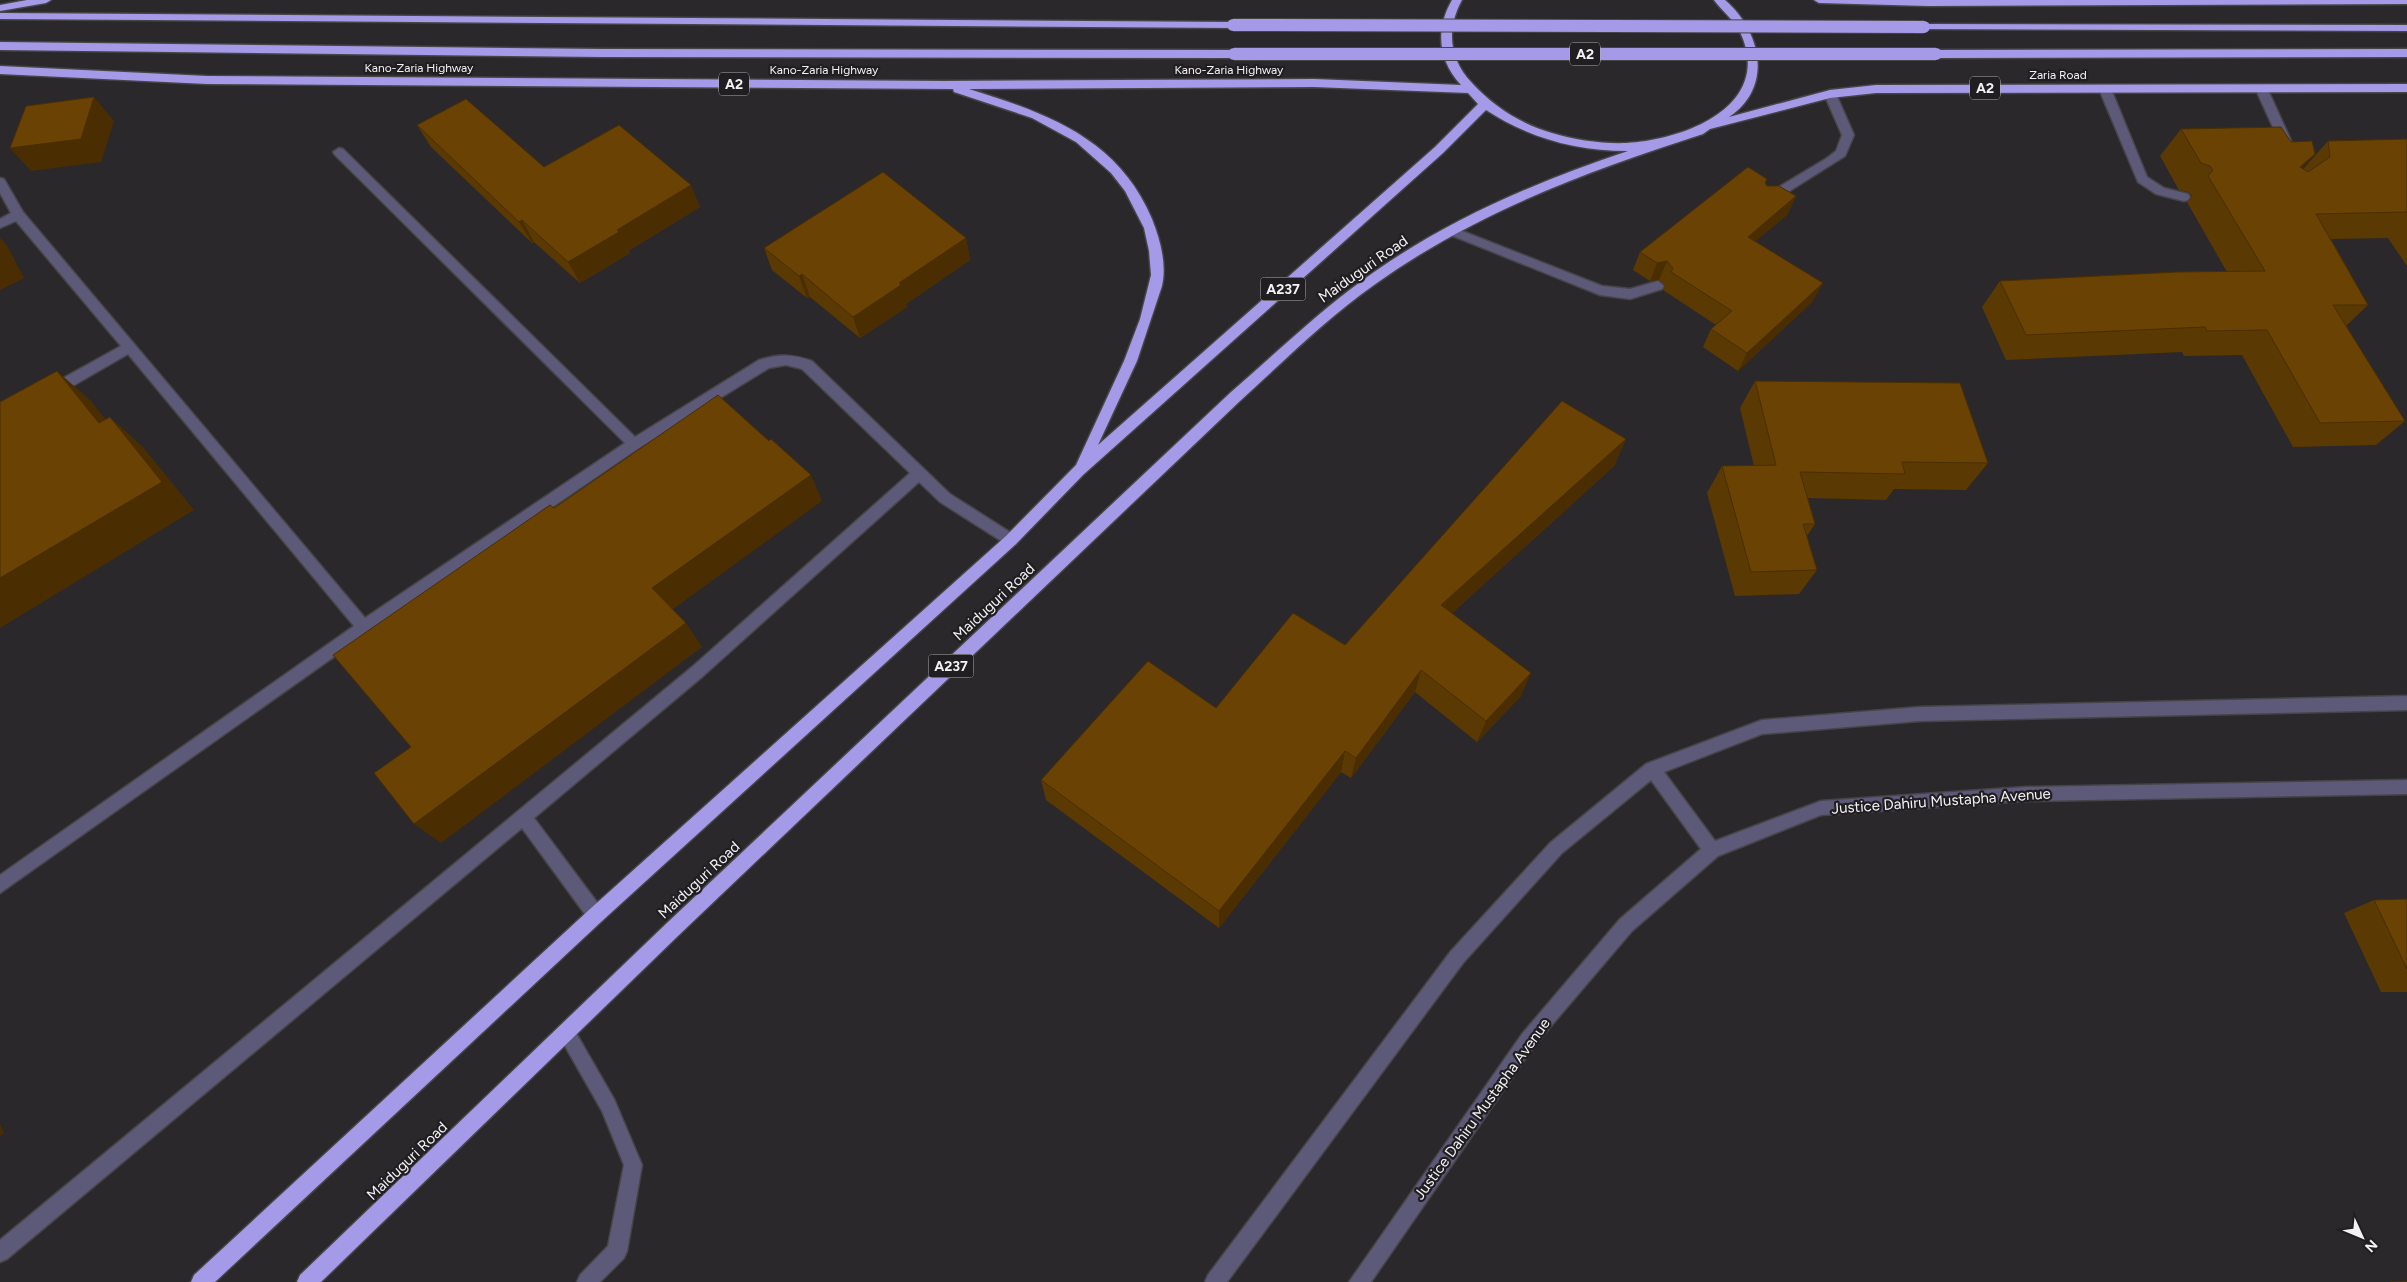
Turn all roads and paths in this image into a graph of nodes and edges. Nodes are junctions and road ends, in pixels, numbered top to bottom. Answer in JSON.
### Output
{"nodes":[{"id":1,"x":46,"y":0,"type":"edge"},
{"id":2,"x":1457,"y":0,"type":"edge"},
{"id":3,"x":1719,"y":0,"type":"edge"},
{"id":4,"x":1819,"y":0,"type":"edge"},
{"id":5,"x":1885,"y":1,"type":"edge"},
{"id":6,"x":1939,"y":1,"type":"edge"},
{"id":7,"x":2393,"y":1,"type":"edge"},
{"id":8,"x":2407,"y":2,"type":"edge"},
{"id":9,"x":0,"y":8,"type":"edge"},
{"id":10,"x":0,"y":16,"type":"edge"},
{"id":11,"x":2407,"y":28,"type":"edge"},
{"id":12,"x":0,"y":46,"type":"edge"},
{"id":13,"x":2407,"y":53,"type":"edge"},
{"id":14,"x":0,"y":70,"type":"edge"},
{"id":15,"x":944,"y":85,"type":"junction"},
{"id":16,"x":2407,"y":88,"type":"edge"},
{"id":17,"x":1468,"y":89,"type":"junction"},
{"id":18,"x":2105,"y":89,"type":"junction"},
{"id":19,"x":2262,"y":90,"type":"junction"},
{"id":20,"x":1830,"y":94,"type":"junction"},
{"id":21,"x":1485,"y":104,"type":"junction"},
{"id":22,"x":1712,"y":126,"type":"junction"},
{"id":23,"x":1660,"y":144,"type":"junction"},
{"id":24,"x":339,"y":152,"type":"dead end"},
{"id":25,"x":2291,"y":155,"type":"edge"},
{"id":26,"x":0,"y":182,"type":"edge"},
{"id":27,"x":2184,"y":198,"type":"dead end"},
{"id":28,"x":1764,"y":201,"type":"edge"},
{"id":29,"x":18,"y":215,"type":"junction"},
{"id":30,"x":0,"y":224,"type":"edge"},
{"id":31,"x":1452,"y":231,"type":"junction"},
{"id":32,"x":1658,"y":286,"type":"dead end"},
{"id":33,"x":130,"y":347,"type":"junction"},
{"id":34,"x":43,"y":395,"type":"edge"},
{"id":35,"x":634,"y":444,"type":"junction"},
{"id":36,"x":1078,"y":471,"type":"junction"},
{"id":37,"x":920,"y":473,"type":"junction"},
{"id":38,"x":1011,"y":540,"type":"junction"},
{"id":39,"x":364,"y":627,"type":"junction"},
{"id":40,"x":2407,"y":703,"type":"edge"},
{"id":41,"x":1652,"y":769,"type":"junction"},
{"id":42,"x":2407,"y":787,"type":"edge"},
{"id":43,"x":524,"y":818,"type":"junction"},
{"id":44,"x":1712,"y":850,"type":"junction"},
{"id":45,"x":0,"y":885,"type":"edge"},
{"id":46,"x":596,"y":915,"type":"junction"},
{"id":47,"x":566,"y":1032,"type":"junction"},
{"id":48,"x":0,"y":1252,"type":"edge"},
{"id":49,"x":201,"y":1282,"type":"edge"},
{"id":50,"x":307,"y":1282,"type":"edge"},
{"id":51,"x":587,"y":1282,"type":"edge"},
{"id":52,"x":1215,"y":1282,"type":"edge"},
{"id":53,"x":1360,"y":1282,"type":"edge"}],
"edges":[{"from":1,"to":9,"type":"highway"},
{"from":2,"to":17,"type":"highway"},
{"from":3,"to":22,"type":"highway"},
{"from":4,"to":5,"type":"highway"},
{"from":5,"to":6,"type":"highway"},
{"from":6,"to":7,"type":"highway"},
{"from":7,"to":8,"type":"highway"},
{"from":10,"to":11,"type":"highway","number":"A2","bridge":true},
{"from":12,"to":13,"type":"highway","number":"A2","bridge":true},
{"from":14,"to":15,"type":"highway","name":"Kano-Zaria Highway","number":"A2"},
{"from":15,"to":17,"type":"highway","name":"Kano-Zaria Highway","number":"A2"},
{"from":15,"to":36,"type":"highway"},
{"from":16,"to":19,"type":"highway","name":"Zaria Road","number":"A2"},
{"from":17,"to":21,"type":"highway"},
{"from":18,"to":19,"type":"highway","name":"Zaria Road","number":"A2"},
{"from":18,"to":20,"type":"highway","name":"Zaria Road","number":"A2"},
{"from":18,"to":27,"type":"street"},
{"from":19,"to":25,"type":"street"},
{"from":20,"to":22,"type":"highway","name":"Zaria Road","number":"A2"},
{"from":20,"to":28,"type":"street"},
{"from":21,"to":23,"type":"highway"},
{"from":21,"to":36,"type":"highway","number":"A237"},
{"from":22,"to":23,"type":"highway","name":"Zaria Road"},
{"from":23,"to":31,"type":"highway","name":"Maiduguri Road","number":"A237"},
{"from":24,"to":35,"type":"street"},
{"from":26,"to":29,"type":"street"},
{"from":29,"to":30,"type":"street"},
{"from":29,"to":33,"type":"street"},
{"from":31,"to":32,"type":"street"},
{"from":31,"to":47,"type":"highway","name":"Maiduguri Road","number":"A237"},
{"from":33,"to":34,"type":"street"},
{"from":33,"to":39,"type":"street"},
{"from":35,"to":37,"type":"street"},
{"from":35,"to":39,"type":"street"},
{"from":36,"to":38,"type":"highway","number":"A237"},
{"from":37,"to":38,"type":"street"},
{"from":37,"to":43,"type":"street"},
{"from":38,"to":46,"type":"highway","number":"A237"},
{"from":39,"to":45,"type":"street"},
{"from":40,"to":41,"type":"street"},
{"from":41,"to":44,"type":"street"},
{"from":41,"to":52,"type":"street"},
{"from":42,"to":44,"type":"street","name":"Justice Dahiru Mustapha Avenue"},
{"from":43,"to":46,"type":"street"},
{"from":43,"to":48,"type":"street"},
{"from":44,"to":53,"type":"street","name":"Justice Dahiru Mustapha Avenue"},
{"from":46,"to":49,"type":"highway","number":"A237"},
{"from":47,"to":50,"type":"highway","name":"Maiduguri Road","number":"A237"},
{"from":47,"to":51,"type":"street"}]}
